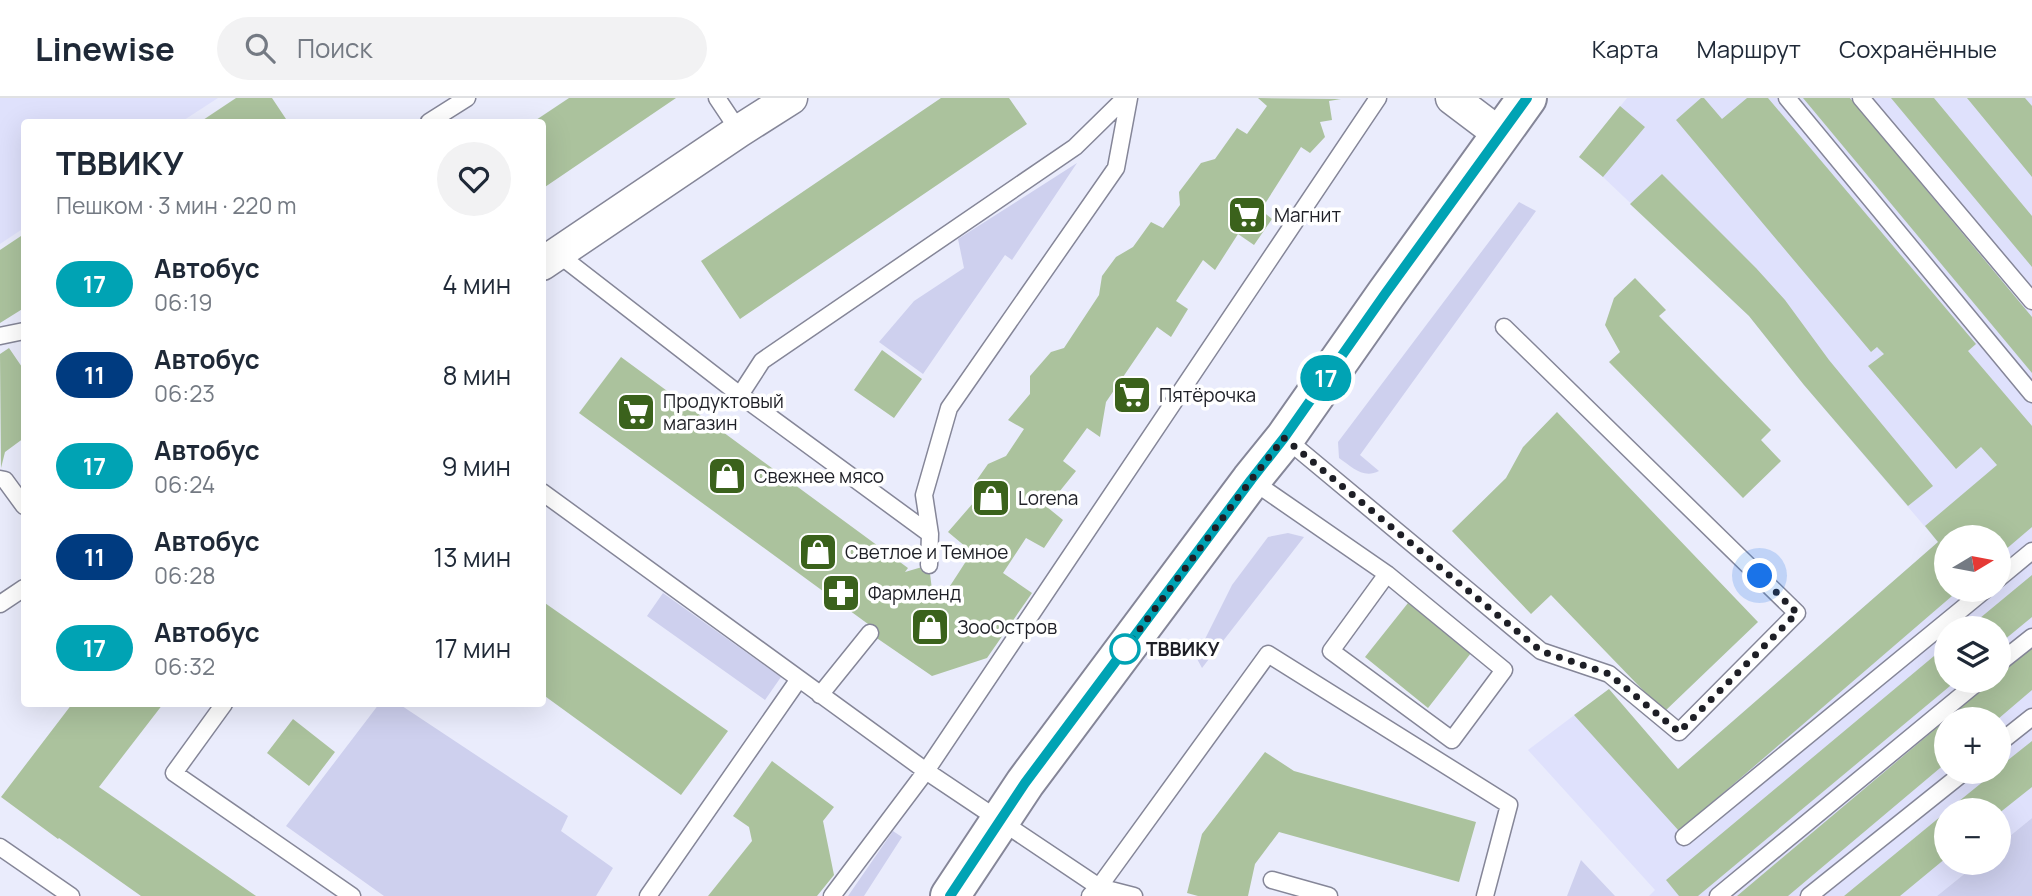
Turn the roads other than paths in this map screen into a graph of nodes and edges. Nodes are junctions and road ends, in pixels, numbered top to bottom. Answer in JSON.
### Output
{"nodes":[{"id":1,"x":467,"y":98,"type":"edge"},
{"id":2,"x":717,"y":98,"type":"edge"},
{"id":3,"x":791,"y":98,"type":"edge"},
{"id":4,"x":1127,"y":98,"type":"edge"},
{"id":5,"x":1378,"y":98,"type":"edge"},
{"id":6,"x":1452,"y":98,"type":"edge"},
{"id":7,"x":1527,"y":98,"type":"edge"},
{"id":8,"x":1787,"y":98,"type":"edge"},
{"id":9,"x":1861,"y":98,"type":"edge"},
{"id":10,"x":434,"y":119,"type":"edge"},
{"id":11,"x":739,"y":131,"type":"junction"},
{"id":12,"x":1501,"y":135,"type":"junction"},
{"id":13,"x":550,"y":259,"type":"edge"},
{"id":14,"x":2032,"y":301,"type":"edge"},
{"id":15,"x":1504,"y":327,"type":"dead end"},
{"id":16,"x":21,"y":332,"type":"edge"},
{"id":17,"x":0,"y":336,"type":"edge"},
{"id":18,"x":2032,"y":394,"type":"edge"},
{"id":19,"x":740,"y":395,"type":"junction"},
{"id":20,"x":1284,"y":438,"type":"junction"},
{"id":21,"x":0,"y":478,"type":"edge"},
{"id":22,"x":1251,"y":480,"type":"junction"},
{"id":23,"x":546,"y":495,"type":"edge"},
{"id":24,"x":21,"y":502,"type":"edge"},
{"id":25,"x":930,"y":534,"type":"junction"},
{"id":26,"x":2032,"y":551,"type":"edge"},
{"id":27,"x":929,"y":565,"type":"dead end"},
{"id":28,"x":2011,"y":568,"type":"edge"},
{"id":29,"x":1387,"y":574,"type":"junction"},
{"id":30,"x":21,"y":590,"type":"edge"},
{"id":31,"x":1970,"y":602,"type":"edge"},
{"id":32,"x":0,"y":604,"type":"edge"},
{"id":33,"x":870,"y":633,"type":"dead end"},
{"id":34,"x":2032,"y":637,"type":"edge"},
{"id":35,"x":2011,"y":654,"type":"edge"},
{"id":36,"x":799,"y":679,"type":"junction"},
{"id":37,"x":1964,"y":693,"type":"edge"},
{"id":38,"x":820,"y":695,"type":"junction"},
{"id":39,"x":222,"y":707,"type":"edge"},
{"id":40,"x":2032,"y":717,"type":"edge"},
{"id":41,"x":2011,"y":734,"type":"edge"},
{"id":42,"x":926,"y":771,"type":"junction"},
{"id":43,"x":1949,"y":784,"type":"edge"},
{"id":44,"x":1000,"y":820,"type":"junction"},
{"id":45,"x":1684,"y":837,"type":"dead end"},
{"id":46,"x":0,"y":847,"type":"edge"},
{"id":47,"x":1272,"y":880,"type":"dead end"},
{"id":48,"x":1094,"y":891,"type":"edge"},
{"id":49,"x":71,"y":896,"type":"edge"},
{"id":50,"x":352,"y":896,"type":"edge"},
{"id":51,"x":648,"y":896,"type":"edge"},
{"id":52,"x":832,"y":896,"type":"edge"},
{"id":53,"x":950,"y":896,"type":"edge"},
{"id":54,"x":1134,"y":896,"type":"edge"},
{"id":55,"x":1329,"y":896,"type":"edge"},
{"id":56,"x":1485,"y":896,"type":"edge"},
{"id":57,"x":1718,"y":896,"type":"edge"},
{"id":58,"x":1809,"y":896,"type":"edge"}],
"edges":[{"from":1,"to":10,"type":"lane"},
{"from":2,"to":11,"type":"lane"},
{"from":3,"to":11,"type":"street"},
{"from":4,"to":19,"type":"lane"},
{"from":4,"to":25,"type":"lane"},
{"from":5,"to":42,"type":"lane"},
{"from":6,"to":12,"type":"street"},
{"from":7,"to":12,"type":"street"},
{"from":8,"to":18,"type":"lane"},
{"from":9,"to":14,"type":"lane"},
{"from":11,"to":13,"type":"street"},
{"from":12,"to":20,"type":"street"},
{"from":13,"to":19,"type":"lane"},
{"from":15,"to":20,"type":"lane"},
{"from":16,"to":17,"type":"lane"},
{"from":19,"to":25,"type":"lane"},
{"from":20,"to":22,"type":"street"},
{"from":21,"to":24,"type":"lane"},
{"from":22,"to":29,"type":"lane"},
{"from":22,"to":44,"type":"street"},
{"from":23,"to":36,"type":"lane"},
{"from":25,"to":27,"type":"lane"},
{"from":26,"to":28,"type":"lane"},
{"from":29,"to":29,"type":"lane"},
{"from":30,"to":32,"type":"lane"},
{"from":31,"to":45,"type":"lane"},
{"from":33,"to":38,"type":"lane"},
{"from":34,"to":35,"type":"lane"},
{"from":36,"to":38,"type":"lane"},
{"from":36,"to":51,"type":"lane"},
{"from":37,"to":57,"type":"lane"},
{"from":38,"to":42,"type":"lane"},
{"from":39,"to":50,"type":"lane"},
{"from":40,"to":41,"type":"lane"},
{"from":42,"to":44,"type":"lane"},
{"from":42,"to":52,"type":"lane"},
{"from":43,"to":58,"type":"lane"},
{"from":44,"to":48,"type":"lane"},
{"from":44,"to":53,"type":"street"},
{"from":46,"to":49,"type":"lane"},
{"from":47,"to":55,"type":"lane"},
{"from":48,"to":54,"type":"lane"},
{"from":48,"to":56,"type":"lane"}]}
